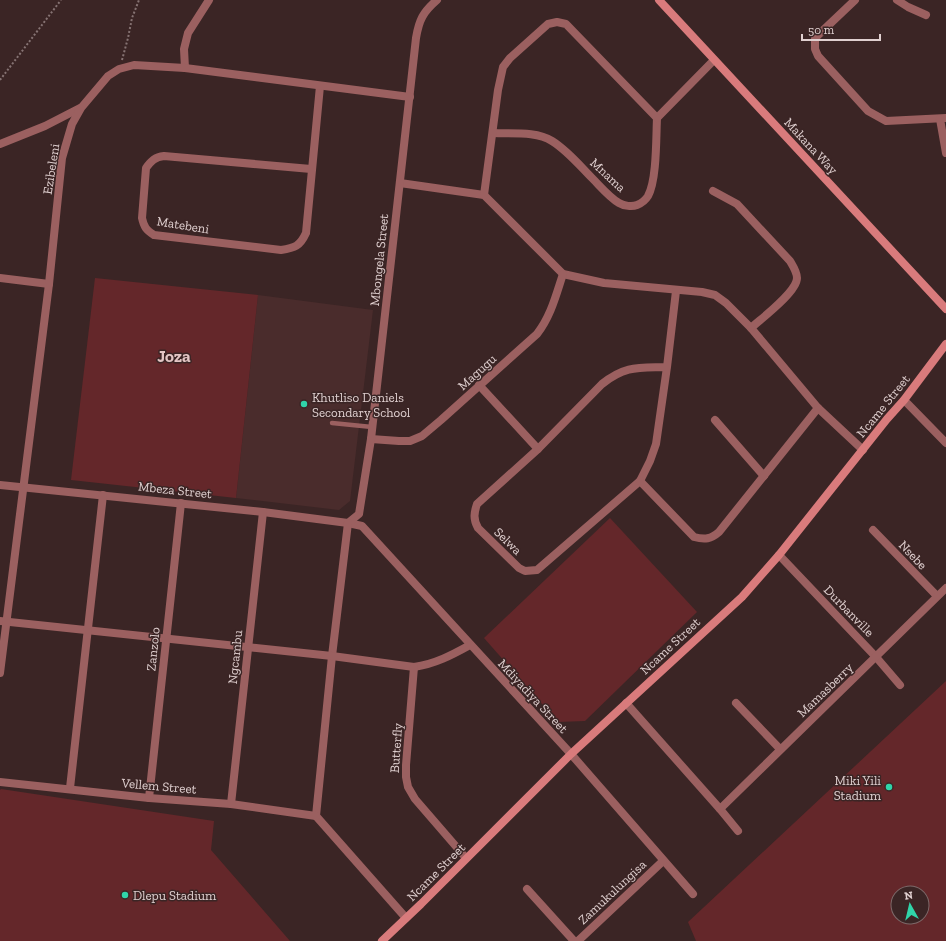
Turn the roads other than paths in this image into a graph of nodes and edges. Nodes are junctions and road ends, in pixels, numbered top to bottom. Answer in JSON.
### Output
{"nodes":[{"id":1,"x":209,"y":0,"type":"edge"},
{"id":2,"x":436,"y":0,"type":"edge"},
{"id":3,"x":659,"y":0,"type":"edge"},
{"id":4,"x":855,"y":0,"type":"edge"},
{"id":5,"x":897,"y":0,"type":"edge"},
{"id":6,"x":926,"y":15,"type":"dead end"},
{"id":7,"x":714,"y":60,"type":"junction"},
{"id":8,"x":185,"y":68,"type":"junction"},
{"id":9,"x":320,"y":86,"type":"junction"},
{"id":10,"x":410,"y":97,"type":"junction"},
{"id":11,"x":81,"y":108,"type":"junction"},
{"id":12,"x":657,"y":118,"type":"junction"},
{"id":13,"x":943,"y":119,"type":"edge"},
{"id":14,"x":493,"y":133,"type":"junction"},
{"id":15,"x":0,"y":144,"type":"edge"},
{"id":16,"x":946,"y":153,"type":"edge"},
{"id":17,"x":311,"y":169,"type":"junction"},
{"id":18,"x":400,"y":183,"type":"junction"},
{"id":19,"x":713,"y":191,"type":"dead end"},
{"id":20,"x":484,"y":195,"type":"junction"},
{"id":21,"x":563,"y":274,"type":"junction"},
{"id":22,"x":0,"y":278,"type":"edge"},
{"id":23,"x":49,"y":284,"type":"junction"},
{"id":24,"x":676,"y":291,"type":"junction"},
{"id":25,"x":946,"y":309,"type":"edge"},
{"id":26,"x":751,"y":328,"type":"junction"},
{"id":27,"x":946,"y":344,"type":"edge"},
{"id":28,"x":668,"y":367,"type":"junction"},
{"id":29,"x":479,"y":385,"type":"junction"},
{"id":30,"x":904,"y":400,"type":"junction"},
{"id":31,"x":818,"y":408,"type":"junction"},
{"id":32,"x":715,"y":420,"type":"dead end"},
{"id":33,"x":332,"y":423,"type":"dead end"},
{"id":34,"x":372,"y":427,"type":"junction"},
{"id":35,"x":371,"y":439,"type":"junction"},
{"id":36,"x":946,"y":443,"type":"edge"},
{"id":37,"x":538,"y":449,"type":"junction"},
{"id":38,"x":863,"y":450,"type":"junction"},
{"id":39,"x":764,"y":476,"type":"junction"},
{"id":40,"x":640,"y":481,"type":"junction"},
{"id":41,"x":0,"y":485,"type":"edge"},
{"id":42,"x":23,"y":487,"type":"junction"},
{"id":43,"x":102,"y":495,"type":"junction"},
{"id":44,"x":181,"y":503,"type":"junction"},
{"id":45,"x":263,"y":512,"type":"junction"},
{"id":46,"x":348,"y":523,"type":"junction"},
{"id":47,"x":873,"y":530,"type":"dead end"},
{"id":48,"x":778,"y":555,"type":"junction"},
{"id":49,"x":946,"y":588,"type":"edge"},
{"id":50,"x":937,"y":596,"type":"junction"},
{"id":51,"x":3,"y":621,"type":"edge"},
{"id":52,"x":87,"y":630,"type":"junction"},
{"id":53,"x":166,"y":639,"type":"junction"},
{"id":54,"x":470,"y":645,"type":"junction"},
{"id":55,"x":248,"y":647,"type":"junction"},
{"id":56,"x":332,"y":656,"type":"junction"},
{"id":57,"x":876,"y":657,"type":"junction"},
{"id":58,"x":414,"y":667,"type":"junction"},
{"id":59,"x":0,"y":673,"type":"edge"},
{"id":60,"x":900,"y":685,"type":"dead end"},
{"id":61,"x":626,"y":703,"type":"junction"},
{"id":62,"x":736,"y":703,"type":"dead end"},
{"id":63,"x":780,"y":750,"type":"junction"},
{"id":64,"x":570,"y":754,"type":"junction"},
{"id":65,"x":0,"y":782,"type":"edge"},
{"id":66,"x":70,"y":788,"type":"junction"},
{"id":67,"x":148,"y":798,"type":"junction"},
{"id":68,"x":230,"y":804,"type":"junction"},
{"id":69,"x":720,"y":809,"type":"junction"},
{"id":70,"x":316,"y":816,"type":"junction"},
{"id":71,"x":738,"y":831,"type":"dead end"},
{"id":72,"x":466,"y":858,"type":"junction"},
{"id":73,"x":663,"y":861,"type":"junction"},
{"id":74,"x":527,"y":890,"type":"dead end"},
{"id":75,"x":693,"y":894,"type":"dead end"},
{"id":76,"x":406,"y":918,"type":"junction"},
{"id":77,"x":382,"y":941,"type":"edge"},
{"id":78,"x":574,"y":941,"type":"edge"},
{"id":79,"x":578,"y":941,"type":"edge"}],
"edges":[{"from":1,"to":8,"type":"street"},
{"from":2,"to":10,"type":"street","name":"Mbongela Street"},
{"from":3,"to":7,"type":"street","name":"Makana Way"},
{"from":4,"to":13,"type":"street"},
{"from":5,"to":6,"type":"street"},
{"from":7,"to":12,"type":"street"},
{"from":7,"to":25,"type":"street","name":"Makana Way"},
{"from":8,"to":9,"type":"street","name":"Ezibeleni"},
{"from":8,"to":11,"type":"street","name":"Ezibeleni"},
{"from":9,"to":10,"type":"street","name":"Ezibeleni"},
{"from":9,"to":17,"type":"street","name":"Matebeni"},
{"from":10,"to":18,"type":"street","name":"Mbongela Street"},
{"from":11,"to":15,"type":"street"},
{"from":11,"to":23,"type":"street","name":"Ezibeleni"},
{"from":12,"to":14,"type":"street","name":"Mnama"},
{"from":12,"to":14,"type":"street"},
{"from":13,"to":16,"type":"street"},
{"from":14,"to":20,"type":"street"},
{"from":17,"to":17,"type":"street","name":"Matebeni"},
{"from":18,"to":20,"type":"street"},
{"from":18,"to":34,"type":"street","name":"Mbongela Street"},
{"from":19,"to":26,"type":"street"},
{"from":20,"to":21,"type":"street"},
{"from":21,"to":24,"type":"street"},
{"from":21,"to":29,"type":"street","name":"Magugu"},
{"from":22,"to":23,"type":"street"},
{"from":23,"to":42,"type":"street","name":"Ezibeleni"},
{"from":24,"to":26,"type":"street"},
{"from":24,"to":28,"type":"street","name":"Selwa"},
{"from":26,"to":31,"type":"street"},
{"from":27,"to":30,"type":"street","name":"Ncame Street"},
{"from":28,"to":37,"type":"street","name":"Selwa"},
{"from":28,"to":40,"type":"street","name":"Selwa"},
{"from":29,"to":35,"type":"street","name":"Magugu"},
{"from":29,"to":37,"type":"street"},
{"from":30,"to":36,"type":"street"},
{"from":30,"to":38,"type":"street","name":"Ncame Street"},
{"from":31,"to":38,"type":"street"},
{"from":31,"to":39,"type":"street"},
{"from":32,"to":39,"type":"street"},
{"from":33,"to":34,"type":"lane"},
{"from":34,"to":35,"type":"street","name":"Mbongela Street"},
{"from":35,"to":46,"type":"street","name":"Mbongela Street"},
{"from":37,"to":40,"type":"street","name":"Selwa"},
{"from":38,"to":48,"type":"street","name":"Ncame Street"},
{"from":39,"to":40,"type":"street"},
{"from":41,"to":42,"type":"street","name":"Mbeza Street"},
{"from":42,"to":43,"type":"street","name":"Mbeza Street"},
{"from":42,"to":51,"type":"street","name":"Ezibeleni"},
{"from":43,"to":44,"type":"street","name":"Mbeza Street"},
{"from":43,"to":52,"type":"street"},
{"from":44,"to":45,"type":"street","name":"Mbeza Street"},
{"from":44,"to":53,"type":"street","name":"Zanzolo"},
{"from":45,"to":46,"type":"street","name":"Mbeza Street"},
{"from":45,"to":55,"type":"street","name":"Ngcambu"},
{"from":46,"to":54,"type":"street","name":"Mdiyadiya Street"},
{"from":46,"to":56,"type":"street"},
{"from":47,"to":50,"type":"street","name":"Nsebe"},
{"from":48,"to":57,"type":"street","name":"Durbanville"},
{"from":48,"to":61,"type":"street","name":"Ncame Street"},
{"from":49,"to":50,"type":"street","name":"Mamasberry"},
{"from":50,"to":57,"type":"street","name":"Mamasberry"},
{"from":51,"to":52,"type":"street"},
{"from":51,"to":59,"type":"street","name":"Ezibeleni"},
{"from":52,"to":53,"type":"street"},
{"from":52,"to":66,"type":"street"},
{"from":53,"to":55,"type":"street"},
{"from":53,"to":67,"type":"street","name":"Zanzolo"},
{"from":54,"to":58,"type":"street"},
{"from":54,"to":64,"type":"street","name":"Mdiyadiya Street"},
{"from":55,"to":56,"type":"street"},
{"from":55,"to":68,"type":"street","name":"Ngcambu"},
{"from":56,"to":58,"type":"street"},
{"from":56,"to":70,"type":"street"},
{"from":57,"to":60,"type":"street","name":"Durbanville"},
{"from":57,"to":63,"type":"street","name":"Mamasberry"},
{"from":58,"to":72,"type":"street","name":"Butterfly"},
{"from":61,"to":64,"type":"street","name":"Ncame Street"},
{"from":61,"to":69,"type":"street"},
{"from":62,"to":63,"type":"street"},
{"from":63,"to":69,"type":"street","name":"Mamasberry"},
{"from":64,"to":72,"type":"street","name":"Ncame Street"},
{"from":64,"to":73,"type":"street","name":"Mdiyadiya Street"},
{"from":65,"to":66,"type":"street","name":"Vellem Street"},
{"from":66,"to":67,"type":"street","name":"Vellem Street"},
{"from":67,"to":68,"type":"street","name":"Vellem Street"},
{"from":68,"to":70,"type":"street","name":"Vellem Street"},
{"from":69,"to":71,"type":"street"},
{"from":70,"to":76,"type":"street"},
{"from":72,"to":76,"type":"street","name":"Ncame Street"},
{"from":73,"to":75,"type":"street","name":"Mdiyadiya Street"},
{"from":73,"to":79,"type":"street","name":"Zamukulungisa"},
{"from":74,"to":78,"type":"street"},
{"from":76,"to":77,"type":"street","name":"Ncame Street"}]}
